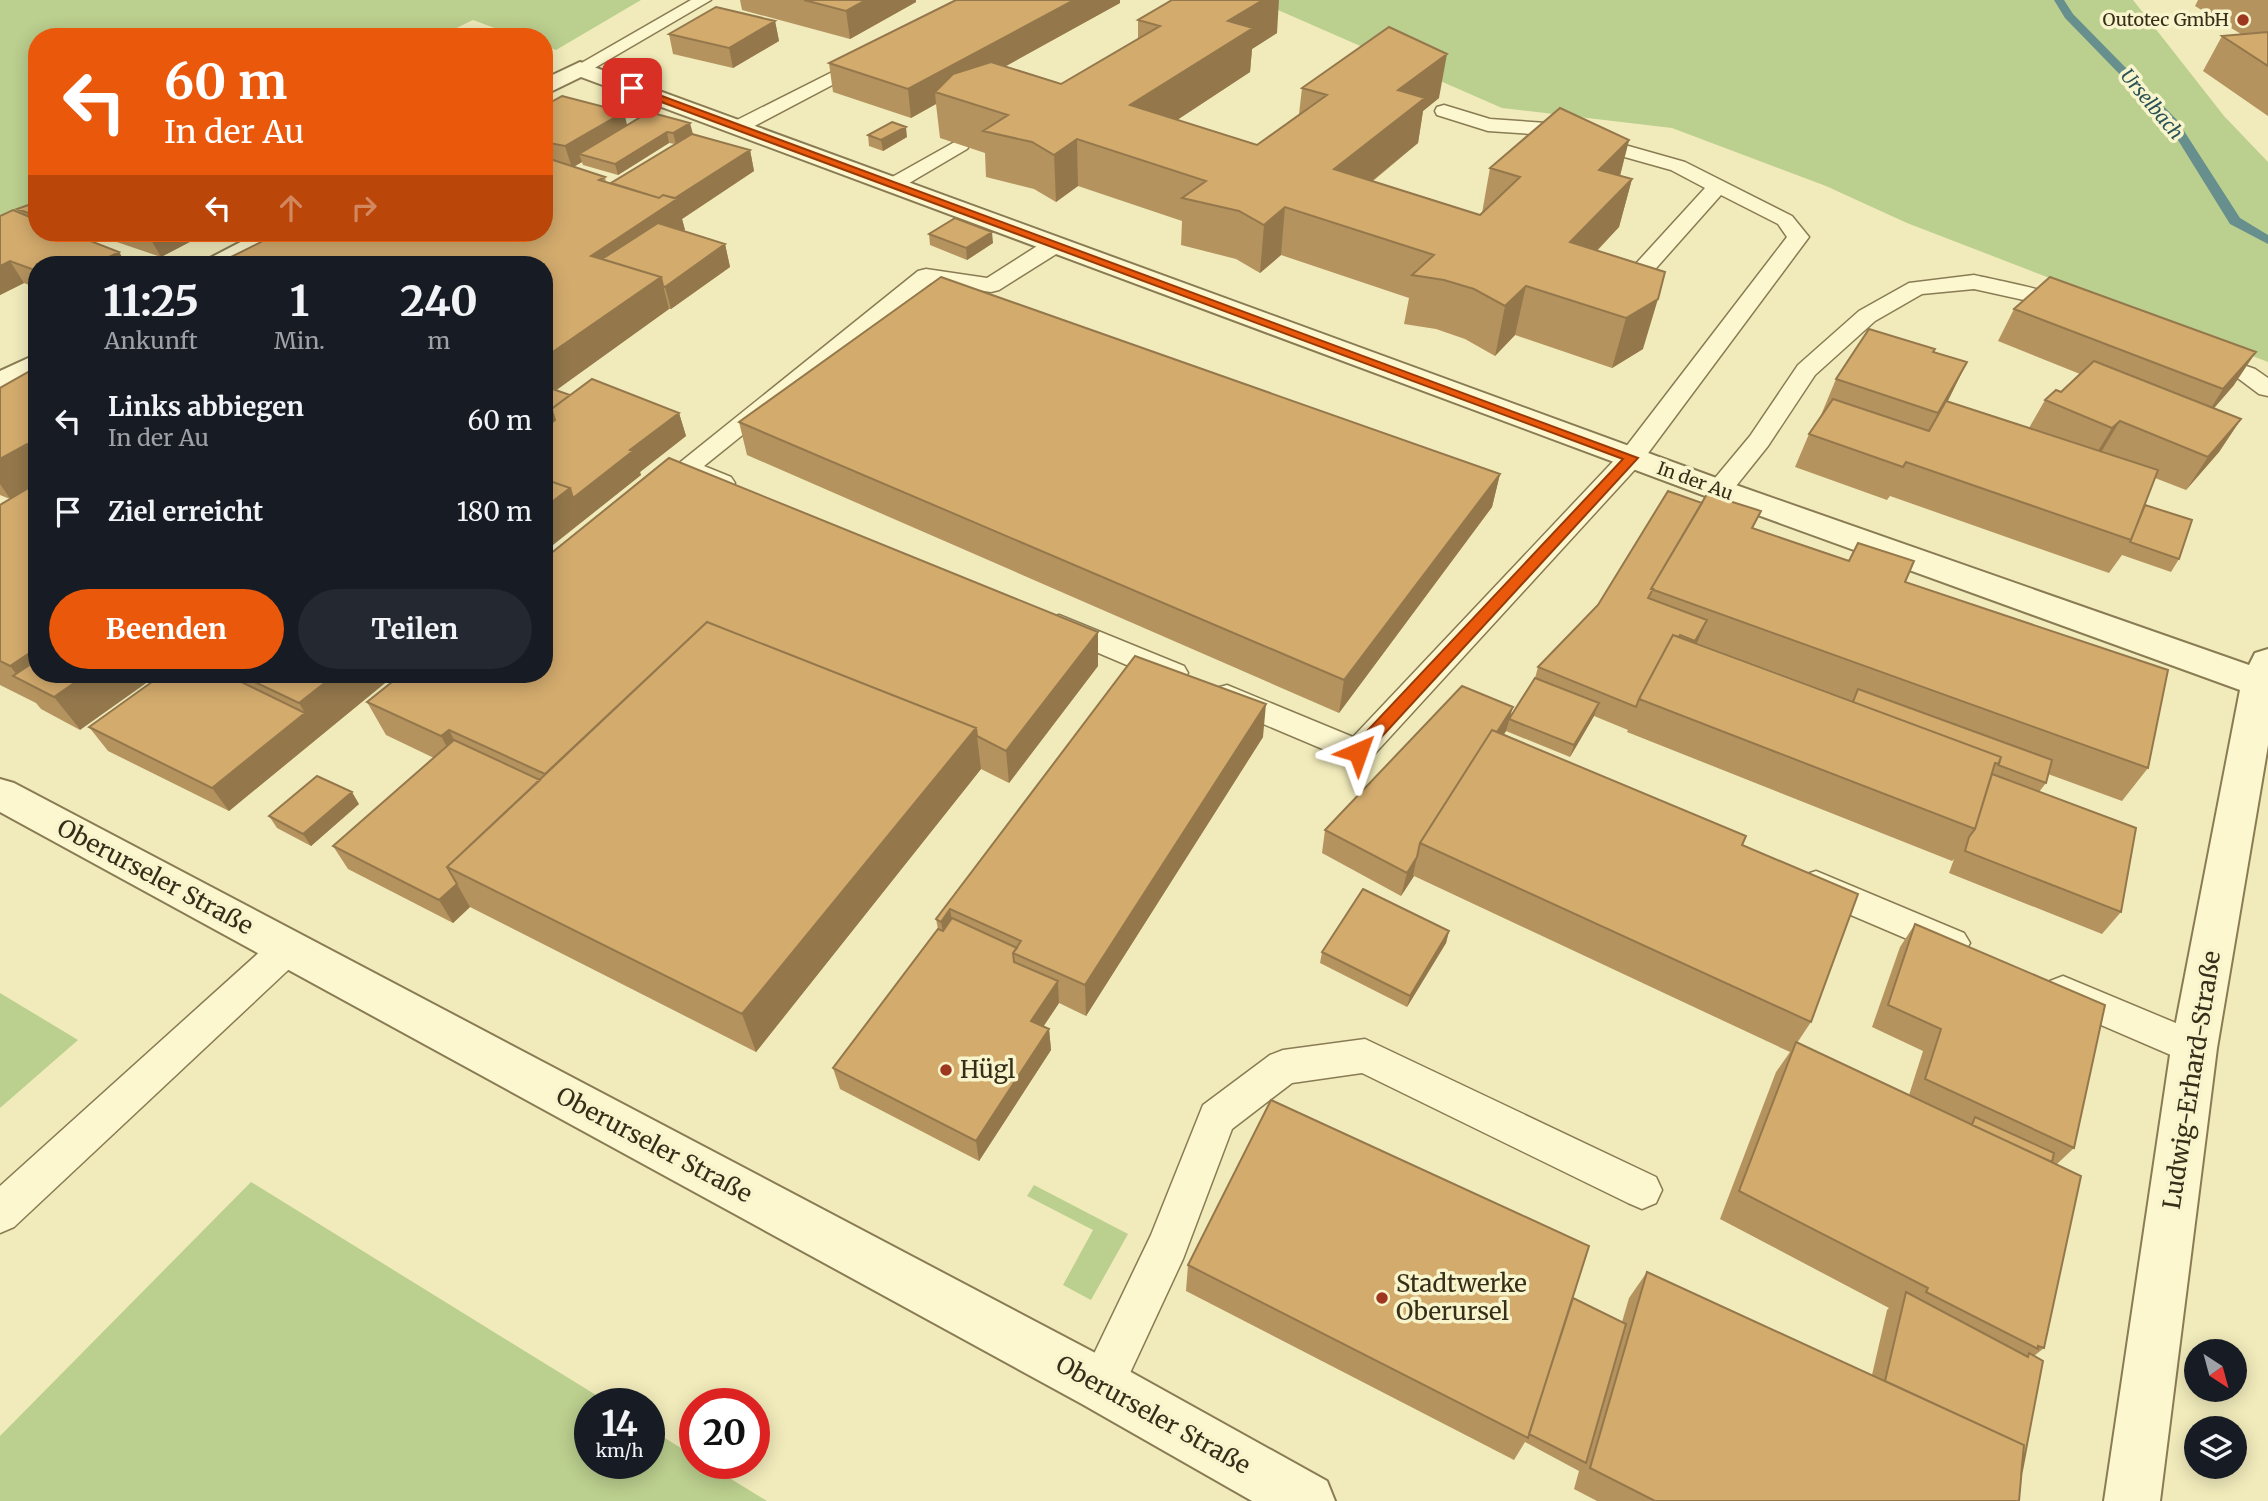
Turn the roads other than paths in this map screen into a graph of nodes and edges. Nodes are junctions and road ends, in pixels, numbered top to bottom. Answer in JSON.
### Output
{"nodes":[{"id":1,"x":703,"y":0,"type":"edge"},
{"id":2,"x":883,"y":51,"type":"edge"},
{"id":3,"x":557,"y":78,"type":"edge"},
{"id":4,"x":1444,"y":111,"type":"dead end"},
{"id":5,"x":736,"y":128,"type":"junction"},
{"id":6,"x":960,"y":145,"type":"edge"},
{"id":7,"x":892,"y":185,"type":"junction"},
{"id":8,"x":1718,"y":186,"type":"junction"},
{"id":9,"x":260,"y":242,"type":"edge"},
{"id":10,"x":1053,"y":246,"type":"junction"},
{"id":11,"x":234,"y":256,"type":"edge"},
{"id":12,"x":1615,"y":301,"type":"edge"},
{"id":13,"x":2095,"y":317,"type":"edge"},
{"id":14,"x":2184,"y":351,"type":"edge"},
{"id":15,"x":28,"y":368,"type":"edge"},
{"id":16,"x":0,"y":383,"type":"edge"},
{"id":17,"x":2268,"y":389,"type":"edge"},
{"id":18,"x":1631,"y":458,"type":"junction"},
{"id":19,"x":1719,"y":490,"type":"junction"},
{"id":20,"x":750,"y":495,"type":"edge"},
{"id":21,"x":1041,"y":618,"type":"edge"},
{"id":22,"x":2266,"y":669,"type":"edge"},
{"id":23,"x":0,"y":794,"type":"edge"},
{"id":24,"x":1790,"y":874,"type":"edge"},
{"id":25,"x":288,"y":948,"type":"junction"},
{"id":26,"x":1979,"y":955,"type":"edge"},
{"id":27,"x":2030,"y":977,"type":"edge"},
{"id":28,"x":2194,"y":1048,"type":"junction"},
{"id":29,"x":1642,"y":1189,"type":"dead end"},
{"id":30,"x":0,"y":1213,"type":"edge"},
{"id":31,"x":1101,"y":1384,"type":"junction"},
{"id":32,"x":1307,"y":1501,"type":"edge"},
{"id":33,"x":2132,"y":1501,"type":"edge"}],
"edges":[{"from":1,"to":3,"type":"lane","name":"In der Au"},
{"from":2,"to":5,"type":"lane"},
{"from":3,"to":5,"type":"street","name":"In der Au"},
{"from":4,"to":8,"type":"lane"},
{"from":5,"to":7,"type":"street","name":"In der Au"},
{"from":6,"to":7,"type":"lane"},
{"from":7,"to":10,"type":"street","name":"In der Au"},
{"from":8,"to":12,"type":"lane"},
{"from":8,"to":18,"type":"lane"},
{"from":9,"to":11,"type":"street"},
{"from":10,"to":18,"type":"street","name":"In der Au"},
{"from":10,"to":20,"type":"lane"},
{"from":13,"to":19,"type":"lane"},
{"from":14,"to":17,"type":"lane"},
{"from":15,"to":16,"type":"street"},
{"from":18,"to":19,"type":"street","name":"In der Au"},
{"from":18,"to":21,"type":"lane"},
{"from":19,"to":22,"type":"street","name":"In der Au"},
{"from":22,"to":28,"type":"street","name":"Ludwig-Erhard-Straße"},
{"from":23,"to":25,"type":"street","name":"Oberurseler Straße"},
{"from":24,"to":26,"type":"lane"},
{"from":25,"to":30,"type":"lane"},
{"from":25,"to":31,"type":"street","name":"Oberurseler Straße"},
{"from":27,"to":28,"type":"lane"},
{"from":28,"to":33,"type":"street","name":"Ludwig-Erhard-Straße"},
{"from":29,"to":31,"type":"lane"},
{"from":31,"to":32,"type":"street","name":"Oberurseler Straße"}]}
